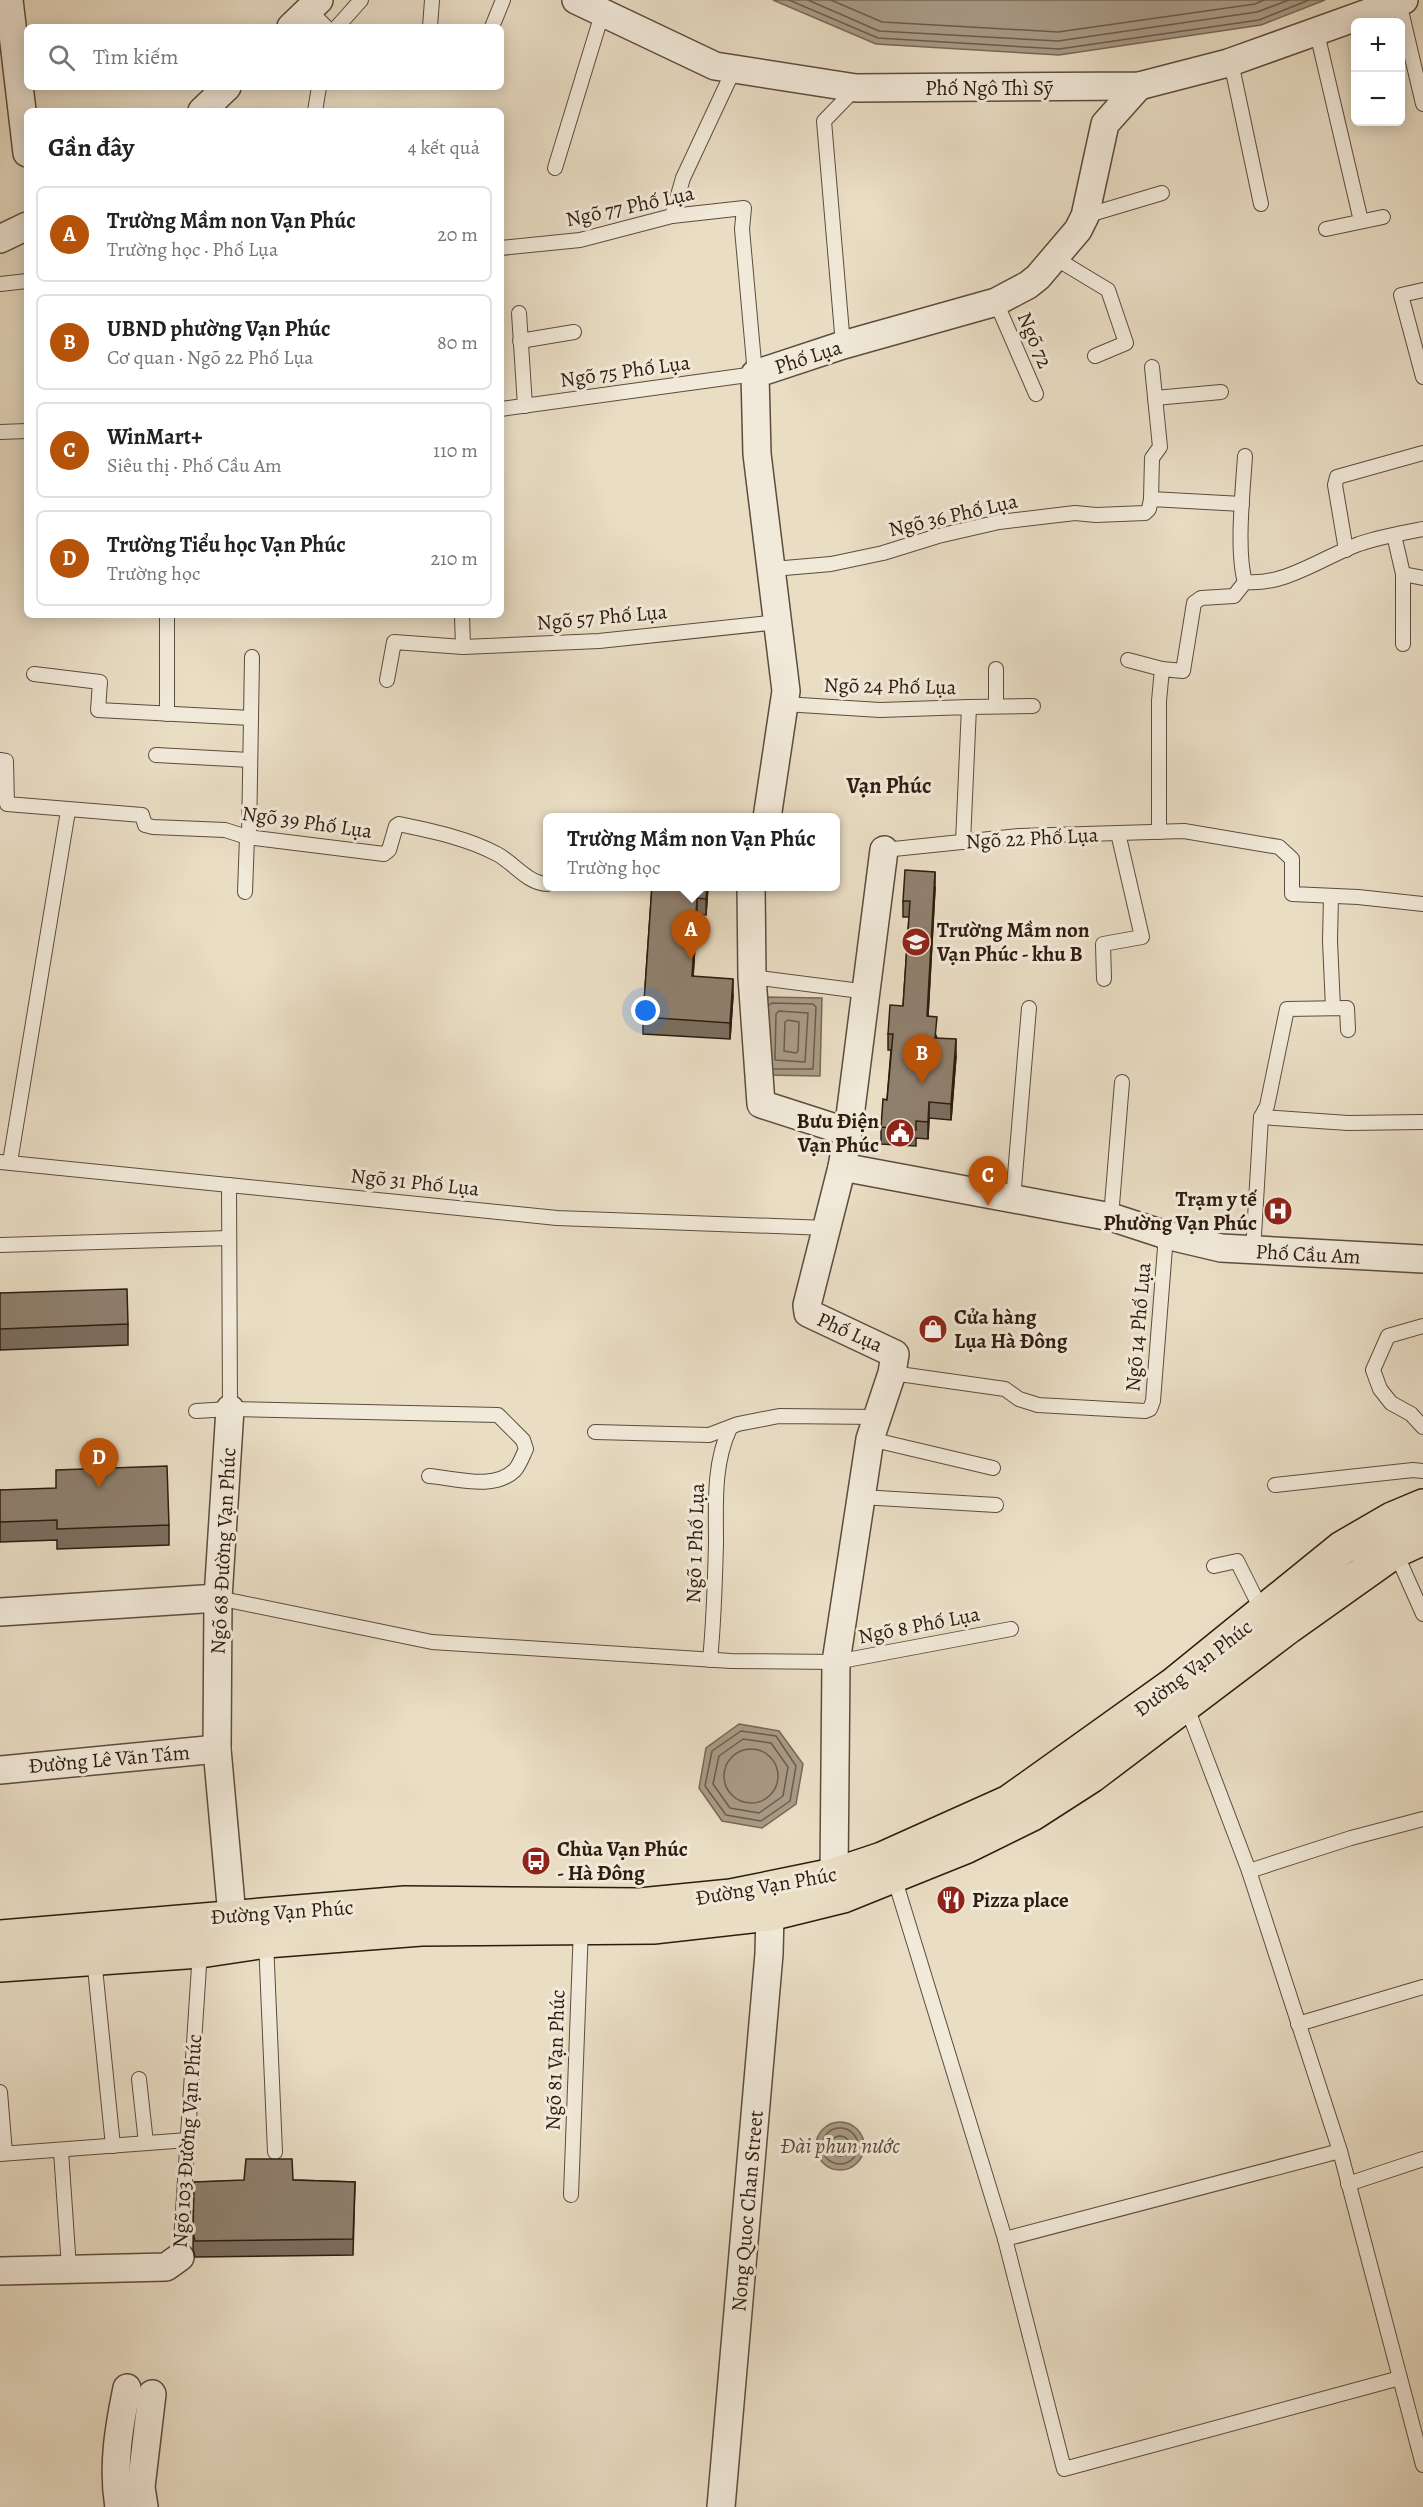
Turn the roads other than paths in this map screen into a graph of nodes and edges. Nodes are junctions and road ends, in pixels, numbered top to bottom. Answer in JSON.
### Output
{"nodes":[{"id":1,"x":9,"y":0,"type":"edge"},
{"id":2,"x":361,"y":0,"type":"edge"},
{"id":3,"x":432,"y":0,"type":"edge"},
{"id":4,"x":503,"y":0,"type":"edge"},
{"id":5,"x":576,"y":0,"type":"edge"},
{"id":6,"x":1401,"y":1,"type":"edge"},
{"id":7,"x":602,"y":14,"type":"junction"},
{"id":8,"x":340,"y":24,"type":"edge"},
{"id":9,"x":430,"y":24,"type":"edge"},
{"id":10,"x":493,"y":24,"type":"edge"},
{"id":11,"x":1317,"y":33,"type":"junction"},
{"id":12,"x":1231,"y":62,"type":"junction"},
{"id":13,"x":734,"y":69,"type":"junction"},
{"id":14,"x":1139,"y":86,"type":"junction"},
{"id":15,"x":856,"y":88,"type":"junction"},
{"id":16,"x":224,"y":90,"type":"edge"},
{"id":17,"x":318,"y":90,"type":"edge"},
{"id":18,"x":1423,"y":104,"type":"edge"},
{"id":19,"x":205,"y":108,"type":"edge"},
{"id":20,"x":316,"y":108,"type":"edge"},
{"id":21,"x":24,"y":128,"type":"edge"},
{"id":22,"x":555,"y":168,"type":"dead end"},
{"id":23,"x":1162,"y":193,"type":"dead end"},
{"id":24,"x":1261,"y":204,"type":"dead end"},
{"id":25,"x":672,"y":216,"type":"junction"},
{"id":26,"x":1085,"y":216,"type":"junction"},
{"id":27,"x":1383,"y":217,"type":"dead end"},
{"id":28,"x":1361,"y":221,"type":"junction"},
{"id":29,"x":24,"y":227,"type":"edge"},
{"id":30,"x":1326,"y":229,"type":"dead end"},
{"id":31,"x":0,"y":239,"type":"edge"},
{"id":32,"x":504,"y":248,"type":"edge"},
{"id":33,"x":1055,"y":258,"type":"junction"},
{"id":34,"x":24,"y":281,"type":"edge"},
{"id":35,"x":0,"y":285,"type":"edge"},
{"id":36,"x":1423,"y":290,"type":"edge"},
{"id":37,"x":996,"y":302,"type":"junction"},
{"id":38,"x":519,"y":313,"type":"dead end"},
{"id":39,"x":574,"y":332,"type":"dead end"},
{"id":40,"x":520,"y":341,"type":"junction"},
{"id":41,"x":843,"y":345,"type":"junction"},
{"id":42,"x":1095,"y":356,"type":"dead end"},
{"id":43,"x":1152,"y":367,"type":"dead end"},
{"id":44,"x":755,"y":374,"type":"junction"},
{"id":45,"x":1423,"y":377,"type":"edge"},
{"id":46,"x":1221,"y":392,"type":"dead end"},
{"id":47,"x":1036,"y":394,"type":"dead end"},
{"id":48,"x":1155,"y":398,"type":"junction"},
{"id":49,"x":525,"y":406,"type":"junction"},
{"id":50,"x":504,"y":409,"type":"edge"},
{"id":51,"x":24,"y":431,"type":"edge"},
{"id":52,"x":0,"y":432,"type":"edge"},
{"id":53,"x":1423,"y":453,"type":"edge"},
{"id":54,"x":1245,"y":456,"type":"dead end"},
{"id":55,"x":1151,"y":499,"type":"junction"},
{"id":56,"x":1242,"y":504,"type":"junction"},
{"id":57,"x":1423,"y":529,"type":"edge"},
{"id":58,"x":1394,"y":535,"type":"junction"},
{"id":59,"x":1346,"y":550,"type":"junction"},
{"id":60,"x":773,"y":569,"type":"junction"},
{"id":61,"x":1404,"y":574,"type":"junction"},
{"id":62,"x":1423,"y":578,"type":"edge"},
{"id":63,"x":1245,"y":582,"type":"junction"},
{"id":64,"x":167,"y":618,"type":"edge"},
{"id":65,"x":462,"y":618,"type":"edge"},
{"id":66,"x":779,"y":622,"type":"junction"},
{"id":67,"x":1403,"y":644,"type":"dead end"},
{"id":68,"x":463,"y":648,"type":"junction"},
{"id":69,"x":252,"y":657,"type":"dead end"},
{"id":70,"x":1128,"y":660,"type":"dead end"},
{"id":71,"x":996,"y":669,"type":"dead end"},
{"id":72,"x":1162,"y":669,"type":"junction"},
{"id":73,"x":34,"y":674,"type":"dead end"},
{"id":74,"x":387,"y":680,"type":"dead end"},
{"id":75,"x":784,"y":704,"type":"junction"},
{"id":76,"x":996,"y":706,"type":"junction"},
{"id":77,"x":1033,"y":706,"type":"dead end"},
{"id":78,"x":969,"y":707,"type":"junction"},
{"id":79,"x":167,"y":714,"type":"junction"},
{"id":80,"x":251,"y":718,"type":"junction"},
{"id":81,"x":156,"y":756,"type":"dead end"},
{"id":82,"x":0,"y":760,"type":"edge"},
{"id":83,"x":250,"y":760,"type":"junction"},
{"id":84,"x":3,"y":804,"type":"edge"},
{"id":85,"x":68,"y":811,"type":"junction"},
{"id":86,"x":768,"y":813,"type":"edge"},
{"id":87,"x":1159,"y":832,"type":"junction"},
{"id":88,"x":1118,"y":833,"type":"junction"},
{"id":89,"x":248,"y":837,"type":"junction"},
{"id":90,"x":963,"y":842,"type":"junction"},
{"id":91,"x":884,"y":850,"type":"joint"},
{"id":92,"x":543,"y":884,"type":"edge"},
{"id":93,"x":751,"y":891,"type":"edge"},
{"id":94,"x":245,"y":892,"type":"dead end"},
{"id":95,"x":1331,"y":896,"type":"junction"},
{"id":96,"x":1423,"y":904,"type":"edge"},
{"id":97,"x":752,"y":977,"type":"junction"},
{"id":98,"x":1104,"y":979,"type":"dead end"},
{"id":99,"x":868,"y":992,"type":"junction"},
{"id":100,"x":1029,"y":1008,"type":"dead end"},
{"id":101,"x":1333,"y":1008,"type":"junction"},
{"id":102,"x":1348,"y":1029,"type":"dead end"},
{"id":103,"x":1122,"y":1082,"type":"dead end"},
{"id":104,"x":1261,"y":1117,"type":"junction"},
{"id":105,"x":1423,"y":1122,"type":"edge"},
{"id":106,"x":848,"y":1132,"type":"junction"},
{"id":107,"x":5,"y":1162,"type":"edge"},
{"id":108,"x":842,"y":1167,"type":"junction"},
{"id":109,"x":229,"y":1185,"type":"junction"},
{"id":110,"x":1013,"y":1199,"type":"junction"},
{"id":111,"x":1111,"y":1217,"type":"junction"},
{"id":112,"x":827,"y":1228,"type":"junction"},
{"id":113,"x":1166,"y":1235,"type":"junction"},
{"id":114,"x":229,"y":1238,"type":"junction"},
{"id":115,"x":0,"y":1245,"type":"edge"},
{"id":116,"x":1253,"y":1252,"type":"junction"},
{"id":117,"x":1423,"y":1259,"type":"edge"},
{"id":118,"x":1423,"y":1326,"type":"edge"},
{"id":119,"x":892,"y":1373,"type":"junction"},
{"id":120,"x":230,"y":1409,"type":"junction"},
{"id":121,"x":196,"y":1411,"type":"dead end"},
{"id":122,"x":1423,"y":1427,"type":"edge"},
{"id":123,"x":730,"y":1428,"type":"junction"},
{"id":124,"x":874,"y":1428,"type":"junction"},
{"id":125,"x":595,"y":1432,"type":"dead end"},
{"id":126,"x":993,"y":1468,"type":"dead end"},
{"id":127,"x":1423,"y":1471,"type":"edge"},
{"id":128,"x":429,"y":1476,"type":"dead end"},
{"id":129,"x":1275,"y":1485,"type":"dead end"},
{"id":130,"x":861,"y":1497,"type":"junction"},
{"id":131,"x":996,"y":1505,"type":"dead end"},
{"id":132,"x":1423,"y":1506,"type":"edge"},
{"id":133,"x":1409,"y":1544,"type":"edge"},
{"id":134,"x":1214,"y":1566,"type":"dead end"},
{"id":135,"x":218,"y":1598,"type":"junction"},
{"id":136,"x":0,"y":1612,"type":"edge"},
{"id":137,"x":1263,"y":1614,"type":"junction"},
{"id":138,"x":1423,"y":1614,"type":"edge"},
{"id":139,"x":1011,"y":1629,"type":"dead end"},
{"id":140,"x":710,"y":1660,"type":"junction"},
{"id":141,"x":836,"y":1662,"type":"junction"},
{"id":142,"x":1180,"y":1695,"type":"junction"},
{"id":143,"x":217,"y":1749,"type":"junction"},
{"id":144,"x":0,"y":1770,"type":"edge"},
{"id":145,"x":1423,"y":1819,"type":"edge"},
{"id":146,"x":1249,"y":1871,"type":"junction"},
{"id":147,"x":834,"y":1875,"type":"junction"},
{"id":148,"x":894,"y":1877,"type":"junction"},
{"id":149,"x":770,"y":1914,"type":"junction"},
{"id":150,"x":581,"y":1915,"type":"junction"},
{"id":151,"x":232,"y":1916,"type":"junction"},
{"id":152,"x":0,"y":1937,"type":"edge"},
{"id":153,"x":267,"y":1941,"type":"junction"},
{"id":154,"x":200,"y":1951,"type":"junction"},
{"id":155,"x":94,"y":1958,"type":"junction"},
{"id":156,"x":0,"y":1965,"type":"edge"},
{"id":157,"x":1423,"y":1987,"type":"edge"},
{"id":158,"x":1298,"y":2024,"type":"junction"},
{"id":159,"x":139,"y":2079,"type":"dead end"},
{"id":160,"x":0,"y":2092,"type":"edge"},
{"id":161,"x":188,"y":2140,"type":"junction"},
{"id":162,"x":146,"y":2143,"type":"junction"},
{"id":163,"x":113,"y":2146,"type":"junction"},
{"id":164,"x":60,"y":2151,"type":"junction"},
{"id":165,"x":1340,"y":2151,"type":"junction"},
{"id":166,"x":275,"y":2152,"type":"dead end"},
{"id":167,"x":3,"y":2153,"type":"edge"},
{"id":168,"x":1423,"y":2158,"type":"edge"},
{"id":169,"x":1348,"y":2184,"type":"junction"},
{"id":170,"x":571,"y":2195,"type":"dead end"},
{"id":171,"x":1005,"y":2239,"type":"junction"},
{"id":172,"x":180,"y":2258,"type":"joint"},
{"id":173,"x":69,"y":2268,"type":"junction"},
{"id":174,"x":0,"y":2271,"type":"edge"},
{"id":175,"x":1400,"y":2378,"type":"junction"},
{"id":176,"x":1423,"y":2464,"type":"edge"},
{"id":177,"x":119,"y":2507,"type":"edge"},
{"id":178,"x":144,"y":2507,"type":"edge"},
{"id":179,"x":721,"y":2507,"type":"edge"}],
"edges":[{"from":1,"to":21,"type":"street"},
{"from":2,"to":8,"type":"lane"},
{"from":3,"to":9,"type":"lane"},
{"from":4,"to":10,"type":"lane"},
{"from":5,"to":7,"type":"street","name":"Phố Ngô Thì Sỹ"},
{"from":6,"to":11,"type":"street","name":"Phố Ngô Thì Sỹ"},
{"from":6,"to":18,"type":"lane"},
{"from":7,"to":13,"type":"street","name":"Phố Ngô Thì Sỹ"},
{"from":7,"to":22,"type":"lane"},
{"from":11,"to":12,"type":"street","name":"Phố Ngô Thì Sỹ"},
{"from":11,"to":28,"type":"lane"},
{"from":12,"to":14,"type":"street","name":"Phố Ngô Thì Sỹ"},
{"from":12,"to":24,"type":"lane"},
{"from":13,"to":15,"type":"street","name":"Phố Ngô Thì Sỹ"},
{"from":13,"to":25,"type":"lane"},
{"from":14,"to":15,"type":"street","name":"Phố Ngô Thì Sỹ"},
{"from":14,"to":26,"type":"street","name":"Phố Lụa"},
{"from":15,"to":41,"type":"lane"},
{"from":16,"to":19,"type":"street"},
{"from":17,"to":20,"type":"lane"},
{"from":23,"to":26,"type":"lane"},
{"from":25,"to":32,"type":"lane","name":"Ngõ 77 Phố Lụa"},
{"from":25,"to":44,"type":"lane","name":"Ngõ 77 Phố Lụa"},
{"from":26,"to":33,"type":"street","name":"Phố Lụa"},
{"from":27,"to":28,"type":"lane"},
{"from":28,"to":30,"type":"lane"},
{"from":29,"to":31,"type":"street"},
{"from":33,"to":37,"type":"street","name":"Phố Lụa"},
{"from":33,"to":42,"type":"lane"},
{"from":34,"to":35,"type":"lane"},
{"from":36,"to":45,"type":"lane"},
{"from":37,"to":41,"type":"street","name":"Phố Lụa"},
{"from":37,"to":47,"type":"lane","name":"Ngõ 72"},
{"from":38,"to":40,"type":"lane"},
{"from":39,"to":40,"type":"lane"},
{"from":40,"to":49,"type":"lane"},
{"from":41,"to":44,"type":"street","name":"Phố Lụa"},
{"from":43,"to":48,"type":"lane"},
{"from":44,"to":49,"type":"lane","name":"Ngõ 75 Phố Lụa"},
{"from":44,"to":60,"type":"street","name":"Phố Lụa"},
{"from":46,"to":48,"type":"lane"},
{"from":48,"to":55,"type":"lane"},
{"from":49,"to":50,"type":"lane","name":"Ngõ 75 Phố Lụa"},
{"from":51,"to":52,"type":"lane"},
{"from":53,"to":59,"type":"lane"},
{"from":54,"to":56,"type":"lane"},
{"from":55,"to":56,"type":"lane"},
{"from":55,"to":60,"type":"lane","name":"Ngõ 36 Phố Lụa"},
{"from":56,"to":63,"type":"lane"},
{"from":57,"to":58,"type":"lane"},
{"from":58,"to":59,"type":"lane"},
{"from":58,"to":61,"type":"lane"},
{"from":59,"to":63,"type":"lane"},
{"from":60,"to":66,"type":"street","name":"Phố Lụa"},
{"from":61,"to":62,"type":"lane"},
{"from":61,"to":67,"type":"lane"},
{"from":63,"to":72,"type":"lane"},
{"from":64,"to":79,"type":"lane"},
{"from":65,"to":68,"type":"lane"},
{"from":66,"to":68,"type":"lane","name":"Ngõ 57 Phố Lụa"},
{"from":66,"to":75,"type":"street","name":"Phố Lụa"},
{"from":68,"to":74,"type":"lane","name":"Ngõ 57 Phố Lụa"},
{"from":69,"to":80,"type":"lane"},
{"from":70,"to":72,"type":"lane"},
{"from":71,"to":76,"type":"lane"},
{"from":72,"to":87,"type":"lane"},
{"from":73,"to":79,"type":"lane"},
{"from":75,"to":78,"type":"lane","name":"Ngõ 24 Phố Lụa"},
{"from":75,"to":86,"type":"street","name":"Phố Lụa"},
{"from":76,"to":77,"type":"lane"},
{"from":76,"to":78,"type":"lane"},
{"from":78,"to":90,"type":"lane","name":"Ngõ 24 Phố Lụa"},
{"from":79,"to":80,"type":"lane"},
{"from":80,"to":83,"type":"lane"},
{"from":81,"to":83,"type":"lane"},
{"from":82,"to":84,"type":"lane"},
{"from":83,"to":89,"type":"lane"},
{"from":84,"to":85,"type":"lane"},
{"from":85,"to":89,"type":"lane","name":"Ngõ 39 Phố Lụa"},
{"from":85,"to":107,"type":"lane"},
{"from":87,"to":88,"type":"lane","name":"Ngõ 22 Phố Lụa"},
{"from":87,"to":95,"type":"lane","name":"Ngõ 22 Phố Lụa"},
{"from":88,"to":90,"type":"lane","name":"Ngõ 22 Phố Lụa"},
{"from":88,"to":98,"type":"lane"},
{"from":89,"to":92,"type":"lane","name":"Ngõ 39 Phố Lụa"},
{"from":89,"to":94,"type":"lane"},
{"from":90,"to":91,"type":"lane","name":"Ngõ 22 Phố Lụa"},
{"from":91,"to":99,"type":"street","name":"Ngõ 22 Phố Lụa"},
{"from":93,"to":97,"type":"street"},
{"from":95,"to":96,"type":"lane","name":"Ngõ 22 Phố Lụa"},
{"from":95,"to":101,"type":"lane"},
{"from":97,"to":99,"type":"lane"},
{"from":97,"to":106,"type":"street"},
{"from":99,"to":106,"type":"street","name":"Ngõ 22 Phố Lụa"},
{"from":100,"to":110,"type":"lane"},
{"from":101,"to":102,"type":"lane"},
{"from":101,"to":104,"type":"lane"},
{"from":103,"to":111,"type":"lane"},
{"from":104,"to":105,"type":"lane"},
{"from":104,"to":116,"type":"lane"},
{"from":106,"to":108,"type":"street","name":"Phố Lụa"},
{"from":107,"to":109,"type":"lane","name":"Ngõ 31 Phố Lụa"},
{"from":108,"to":110,"type":"street","name":"Phố Cầu Am"},
{"from":108,"to":112,"type":"street","name":"Phố Lụa"},
{"from":109,"to":112,"type":"lane","name":"Ngõ 31 Phố Lụa"},
{"from":109,"to":114,"type":"lane","name":"Ngõ 68 Đường Vạn Phúc"},
{"from":110,"to":111,"type":"street","name":"Phố Cầu Am"},
{"from":111,"to":113,"type":"street","name":"Phố Cầu Am"},
{"from":112,"to":119,"type":"street","name":"Phố Lụa"},
{"from":113,"to":116,"type":"street","name":"Phố Cầu Am"},
{"from":113,"to":119,"type":"lane","name":"Ngõ 14 Phố Lụa"},
{"from":114,"to":115,"type":"lane"},
{"from":114,"to":120,"type":"lane","name":"Ngõ 68 Đường Vạn Phúc"},
{"from":116,"to":117,"type":"street","name":"Phố Cầu Am"},
{"from":118,"to":122,"type":"lane"},
{"from":119,"to":124,"type":"street","name":"Phố Lụa"},
{"from":120,"to":121,"type":"lane"},
{"from":120,"to":128,"type":"lane"},
{"from":120,"to":135,"type":"street","name":"Ngõ 68 Đường Vạn Phúc"},
{"from":123,"to":124,"type":"lane"},
{"from":123,"to":125,"type":"lane"},
{"from":123,"to":140,"type":"lane","name":"Ngõ 1 Phố Lụa"},
{"from":124,"to":126,"type":"lane"},
{"from":124,"to":130,"type":"street","name":"Phố Lụa"},
{"from":127,"to":129,"type":"lane"},
{"from":130,"to":131,"type":"lane"},
{"from":130,"to":141,"type":"street","name":"Phố Lụa"},
{"from":132,"to":137,"type":"main road","name":"Đường Vạn Phúc"},
{"from":133,"to":138,"type":"lane"},
{"from":133,"to":142,"type":"main road","name":"Đường Vạn Phúc"},
{"from":134,"to":137,"type":"lane"},
{"from":135,"to":136,"type":"street"},
{"from":135,"to":140,"type":"lane","name":"Ngõ 8 Phố Lụa"},
{"from":135,"to":143,"type":"street","name":"Ngõ 68 Đường Vạn Phúc"},
{"from":137,"to":142,"type":"main road","name":"Đường Vạn Phúc"},
{"from":139,"to":141,"type":"lane","name":"Ngõ 8 Phố Lụa"},
{"from":140,"to":141,"type":"lane","name":"Ngõ 8 Phố Lụa"},
{"from":141,"to":147,"type":"street","name":"Phố Lụa"},
{"from":142,"to":146,"type":"lane"},
{"from":142,"to":147,"type":"main road","name":"Đường Vạn Phúc"},
{"from":142,"to":148,"type":"main road","name":"Đường Vạn Phúc"},
{"from":143,"to":144,"type":"street","name":"Đường Lê Văn Tám"},
{"from":143,"to":151,"type":"street","name":"Ngõ 68 Đường Vạn Phúc"},
{"from":145,"to":146,"type":"lane"},
{"from":146,"to":158,"type":"lane"},
{"from":147,"to":150,"type":"main road","name":"Đường Vạn Phúc"},
{"from":148,"to":149,"type":"main road","name":"Đường Vạn Phúc"},
{"from":148,"to":171,"type":"lane"},
{"from":149,"to":150,"type":"main road","name":"Đường Vạn Phúc"},
{"from":149,"to":179,"type":"street","name":"Nong Quoc Chan Street"},
{"from":150,"to":151,"type":"main road","name":"Đường Vạn Phúc"},
{"from":150,"to":153,"type":"main road","name":"Đường Vạn Phúc"},
{"from":150,"to":170,"type":"lane","name":"Ngõ 81 Vạn Phúc"},
{"from":151,"to":152,"type":"main road","name":"Đường Vạn Phúc"},
{"from":153,"to":154,"type":"main road","name":"Đường Vạn Phúc"},
{"from":153,"to":166,"type":"lane"},
{"from":154,"to":155,"type":"main road","name":"Đường Vạn Phúc"},
{"from":154,"to":161,"type":"lane","name":"Ngõ 103 Đường Vạn Phúc"},
{"from":155,"to":156,"type":"main road","name":"Đường Vạn Phúc"},
{"from":155,"to":163,"type":"lane"},
{"from":157,"to":158,"type":"lane"},
{"from":158,"to":165,"type":"lane"},
{"from":159,"to":162,"type":"lane"},
{"from":160,"to":167,"type":"lane"},
{"from":161,"to":162,"type":"lane"},
{"from":161,"to":172,"type":"lane","name":"Ngõ 103 Đường Vạn Phúc"},
{"from":162,"to":163,"type":"lane"},
{"from":163,"to":164,"type":"lane"},
{"from":164,"to":167,"type":"lane"},
{"from":164,"to":173,"type":"lane"},
{"from":165,"to":169,"type":"lane"},
{"from":165,"to":171,"type":"lane"},
{"from":168,"to":169,"type":"lane"},
{"from":169,"to":175,"type":"lane"},
{"from":171,"to":175,"type":"lane"},
{"from":172,"to":173,"type":"street","name":"Ngõ 103 Đường Vạn Phúc"},
{"from":173,"to":174,"type":"street","name":"Ngõ 103 Đường Vạn Phúc"},
{"from":175,"to":176,"type":"lane"},
{"from":177,"to":178,"type":"street"}]}
